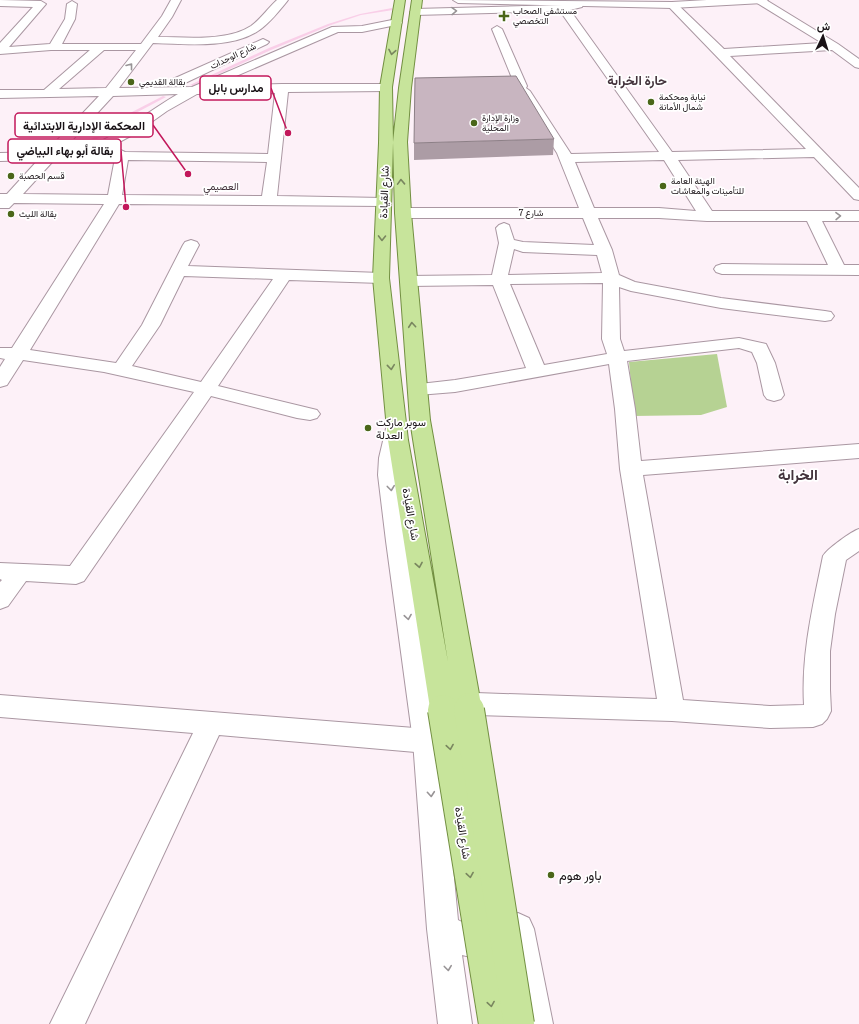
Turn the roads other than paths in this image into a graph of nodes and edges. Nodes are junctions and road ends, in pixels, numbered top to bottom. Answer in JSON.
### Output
{"nodes":[{"id":1,"x":165,"y":0,"type":"edge"},
{"id":2,"x":176,"y":0,"type":"edge"},
{"id":3,"x":283,"y":0,"type":"edge"},
{"id":4,"x":458,"y":0,"type":"edge"},
{"id":5,"x":469,"y":0,"type":"edge"},
{"id":6,"x":688,"y":0,"type":"edge"},
{"id":7,"x":762,"y":0,"type":"edge"},
{"id":8,"x":0,"y":3,"type":"edge"},
{"id":9,"x":72,"y":4,"type":"dead end"},
{"id":10,"x":562,"y":4,"type":"edge"},
{"id":11,"x":579,"y":4,"type":"junction"},
{"id":12,"x":672,"y":5,"type":"junction"},
{"id":13,"x":403,"y":7,"type":"edge"},
{"id":14,"x":497,"y":28,"type":"dead end"},
{"id":15,"x":263,"y":42,"type":"dead end"},
{"id":16,"x":142,"y":44,"type":"junction"},
{"id":17,"x":102,"y":46,"type":"junction"},
{"id":18,"x":834,"y":46,"type":"junction"},
{"id":19,"x":54,"y":47,"type":"junction"},
{"id":20,"x":0,"y":50,"type":"edge"},
{"id":21,"x":721,"y":53,"type":"junction"},
{"id":22,"x":859,"y":65,"type":"edge"},
{"id":23,"x":521,"y":86,"type":"junction"},
{"id":24,"x":386,"y":87,"type":"junction"},
{"id":25,"x":490,"y":87,"type":"edge"},
{"id":26,"x":282,"y":88,"type":"junction"},
{"id":27,"x":405,"y":88,"type":"junction"},
{"id":28,"x":420,"y":88,"type":"edge"},
{"id":29,"x":195,"y":90,"type":"junction"},
{"id":30,"x":159,"y":91,"type":"junction"},
{"id":31,"x":96,"y":92,"type":"junction"},
{"id":32,"x":110,"y":92,"type":"junction"},
{"id":33,"x":47,"y":93,"type":"junction"},
{"id":34,"x":0,"y":94,"type":"edge"},
{"id":35,"x":97,"y":148,"type":"junction"},
{"id":36,"x":818,"y":153,"type":"junction"},
{"id":37,"x":42,"y":156,"type":"junction"},
{"id":38,"x":122,"y":156,"type":"junction"},
{"id":39,"x":0,"y":157,"type":"edge"},
{"id":40,"x":669,"y":157,"type":"junction"},
{"id":41,"x":274,"y":158,"type":"junction"},
{"id":42,"x":567,"y":158,"type":"junction"},
{"id":43,"x":859,"y":196,"type":"edge"},
{"id":44,"x":2,"y":200,"type":"edge"},
{"id":45,"x":114,"y":200,"type":"junction"},
{"id":46,"x":268,"y":202,"type":"junction"},
{"id":47,"x":383,"y":202,"type":"junction"},
{"id":48,"x":859,"y":205,"type":"edge"},
{"id":49,"x":704,"y":211,"type":"junction"},
{"id":50,"x":403,"y":213,"type":"junction"},
{"id":51,"x":502,"y":213,"type":"junction"},
{"id":52,"x":589,"y":213,"type":"junction"},
{"id":53,"x":859,"y":216,"type":"edge"},
{"id":54,"x":813,"y":217,"type":"junction"},
{"id":55,"x":507,"y":243,"type":"junction"},
{"id":56,"x":191,"y":245,"type":"dead end"},
{"id":57,"x":604,"y":250,"type":"junction"},
{"id":58,"x":722,"y":268,"type":"dead end"},
{"id":59,"x":838,"y":270,"type":"junction"},
{"id":60,"x":859,"y":270,"type":"edge"},
{"id":61,"x":179,"y":271,"type":"junction"},
{"id":62,"x":284,"y":275,"type":"junction"},
{"id":63,"x":381,"y":278,"type":"junction"},
{"id":64,"x":611,"y":278,"type":"junction"},
{"id":65,"x":499,"y":279,"type":"junction"},
{"id":66,"x":408,"y":281,"type":"junction"},
{"id":67,"x":825,"y":316,"type":"dead end"},
{"id":68,"x":9,"y":353,"type":"edge"},
{"id":69,"x":617,"y":358,"type":"junction"},
{"id":70,"x":121,"y":369,"type":"junction"},
{"id":71,"x":538,"y":372,"type":"junction"},
{"id":72,"x":0,"y":381,"type":"edge"},
{"id":73,"x":206,"y":389,"type":"junction"},
{"id":74,"x":418,"y":390,"type":"junction"},
{"id":75,"x":774,"y":394,"type":"dead end"},
{"id":76,"x":310,"y":414,"type":"dead end"},
{"id":77,"x":408,"y":421,"type":"junction"},
{"id":78,"x":859,"y":451,"type":"edge"},
{"id":79,"x":631,"y":469,"type":"junction"},
{"id":80,"x":859,"y":537,"type":"edge"},
{"id":81,"x":10,"y":572,"type":"edge"},
{"id":82,"x":0,"y":600,"type":"edge"},
{"id":83,"x":0,"y":706,"type":"edge"},
{"id":84,"x":463,"y":706,"type":"junction"},
{"id":85,"x":672,"y":710,"type":"junction"},
{"id":86,"x":211,"y":723,"type":"junction"},
{"id":87,"x":427,"y":741,"type":"junction"},
{"id":88,"x":517,"y":923,"type":"junction"},
{"id":89,"x":443,"y":929,"type":"junction"},
{"id":90,"x":66,"y":1024,"type":"edge"},
{"id":91,"x":455,"y":1024,"type":"edge"},
{"id":92,"x":494,"y":1024,"type":"edge"},
{"id":93,"x":519,"y":1024,"type":"edge"},
{"id":94,"x":536,"y":1024,"type":"edge"}],
"edges":[{"from":1,"to":16,"type":"street"},
{"from":2,"to":16,"type":"street"},
{"from":3,"to":16,"type":"street"},
{"from":4,"to":5,"type":"street"},
{"from":5,"to":11,"type":"street"},
{"from":6,"to":10,"type":"street"},
{"from":7,"to":12,"type":"street"},
{"from":7,"to":18,"type":"street"},
{"from":8,"to":20,"type":"street"},
{"from":9,"to":19,"type":"street"},
{"from":10,"to":11,"type":"street"},
{"from":13,"to":10,"type":"street","one_way":true},
{"from":10,"to":40,"type":"street"},
{"from":11,"to":12,"type":"street"},
{"from":12,"to":21,"type":"street"},
{"from":13,"to":24,"type":"main road","name":"شارع القيادة","one_way":true},
{"from":13,"to":27,"type":"main road","name":"شارع القيادة"},
{"from":13,"to":29,"type":"street"},
{"from":14,"to":23,"type":"street"},
{"from":15,"to":30,"type":"street","name":"شارع الوحدات"},
{"from":16,"to":17,"type":"street"},
{"from":16,"to":31,"type":"street"},
{"from":32,"to":16,"type":"street","one_way":true},
{"from":17,"to":19,"type":"street"},
{"from":17,"to":33,"type":"street"},
{"from":18,"to":21,"type":"street"},
{"from":18,"to":22,"type":"street"},
{"from":19,"to":20,"type":"street"},
{"from":21,"to":36,"type":"street"},
{"from":23,"to":25,"type":"street"},
{"from":23,"to":42,"type":"street"},
{"from":24,"to":26,"type":"street"},
{"from":24,"to":47,"type":"main road","name":"شارع القيادة"},
{"from":26,"to":29,"type":"street"},
{"from":26,"to":41,"type":"street"},
{"from":27,"to":28,"type":"street"},
{"from":50,"to":27,"type":"main road","name":"شارع القيادة","one_way":true},
{"from":29,"to":30,"type":"street"},
{"from":29,"to":35,"type":"street"},
{"from":30,"to":32,"type":"street"},
{"from":31,"to":32,"type":"street"},
{"from":31,"to":33,"type":"street"},
{"from":31,"to":37,"type":"street"},
{"from":32,"to":37,"type":"street"},
{"from":33,"to":34,"type":"street"},
{"from":35,"to":37,"type":"street"},
{"from":35,"to":38,"type":"street"},
{"from":36,"to":40,"type":"street"},
{"from":36,"to":43,"type":"street"},
{"from":37,"to":39,"type":"street"},
{"from":37,"to":44,"type":"street"},
{"from":38,"to":41,"type":"street"},
{"from":38,"to":45,"type":"street"},
{"from":40,"to":42,"type":"street"},
{"from":40,"to":49,"type":"street"},
{"from":41,"to":46,"type":"street"},
{"from":42,"to":52,"type":"street"},
{"from":44,"to":45,"type":"street"},
{"from":45,"to":46,"type":"street"},
{"from":45,"to":68,"type":"street"},
{"from":46,"to":47,"type":"street"},
{"from":47,"to":63,"type":"main road","name":"شارع القيادة","one_way":true},
{"from":48,"to":49,"type":"street","name":"شارع 7"},
{"from":49,"to":52,"type":"street","name":"شارع 7"},
{"from":49,"to":54,"type":"street","name":"شارع 7"},
{"from":50,"to":51,"type":"street","name":"شارع 7"},
{"from":50,"to":66,"type":"main road","name":"شارع القيادة"},
{"from":51,"to":52,"type":"street","name":"شارع 7"},
{"from":51,"to":55,"type":"street"},
{"from":52,"to":57,"type":"street"},
{"from":54,"to":53,"type":"street","name":"شارع 7","one_way":true},
{"from":54,"to":59,"type":"street"},
{"from":55,"to":57,"type":"street"},
{"from":55,"to":65,"type":"street"},
{"from":56,"to":61,"type":"street"},
{"from":57,"to":64,"type":"street"},
{"from":58,"to":59,"type":"street"},
{"from":59,"to":60,"type":"street"},
{"from":61,"to":62,"type":"street"},
{"from":61,"to":70,"type":"street"},
{"from":62,"to":63,"type":"street"},
{"from":62,"to":73,"type":"street"},
{"from":63,"to":77,"type":"main road","name":"شارع القيادة","one_way":true},
{"from":64,"to":65,"type":"street"},
{"from":64,"to":67,"type":"street"},
{"from":64,"to":69,"type":"street"},
{"from":65,"to":66,"type":"street"},
{"from":65,"to":71,"type":"street"},
{"from":74,"to":66,"type":"main road","name":"شارع القيادة","one_way":true},
{"from":68,"to":70,"type":"street"},
{"from":68,"to":72,"type":"street"},
{"from":69,"to":71,"type":"street"},
{"from":69,"to":75,"type":"street"},
{"from":69,"to":79,"type":"street"},
{"from":70,"to":73,"type":"street"},
{"from":71,"to":74,"type":"street"},
{"from":73,"to":76,"type":"street"},
{"from":73,"to":81,"type":"street"},
{"from":74,"to":77,"type":"main road","name":"شارع القيادة"},
{"from":77,"to":84,"type":"street"},
{"from":77,"to":84,"type":"main road","name":"شارع القيادة","one_way":true},
{"from":77,"to":87,"type":"street","one_way":true},
{"from":78,"to":79,"type":"street"},
{"from":79,"to":85,"type":"street"},
{"from":80,"to":85,"type":"street"},
{"from":81,"to":82,"type":"street"},
{"from":83,"to":86,"type":"street"},
{"from":84,"to":85,"type":"street"},
{"from":84,"to":88,"type":"street"},
{"from":84,"to":92,"type":"main road","name":"شارع القيادة","one_way":true,"bridge":true},
{"from":84,"to":93,"type":"main road","name":"شارع القيادة","bridge":true},
{"from":86,"to":87,"type":"street"},
{"from":86,"to":90,"type":"street"},
{"from":87,"to":89,"type":"street","one_way":true},
{"from":88,"to":89,"type":"street"},
{"from":88,"to":94,"type":"street"},
{"from":89,"to":91,"type":"street","one_way":true}]}
